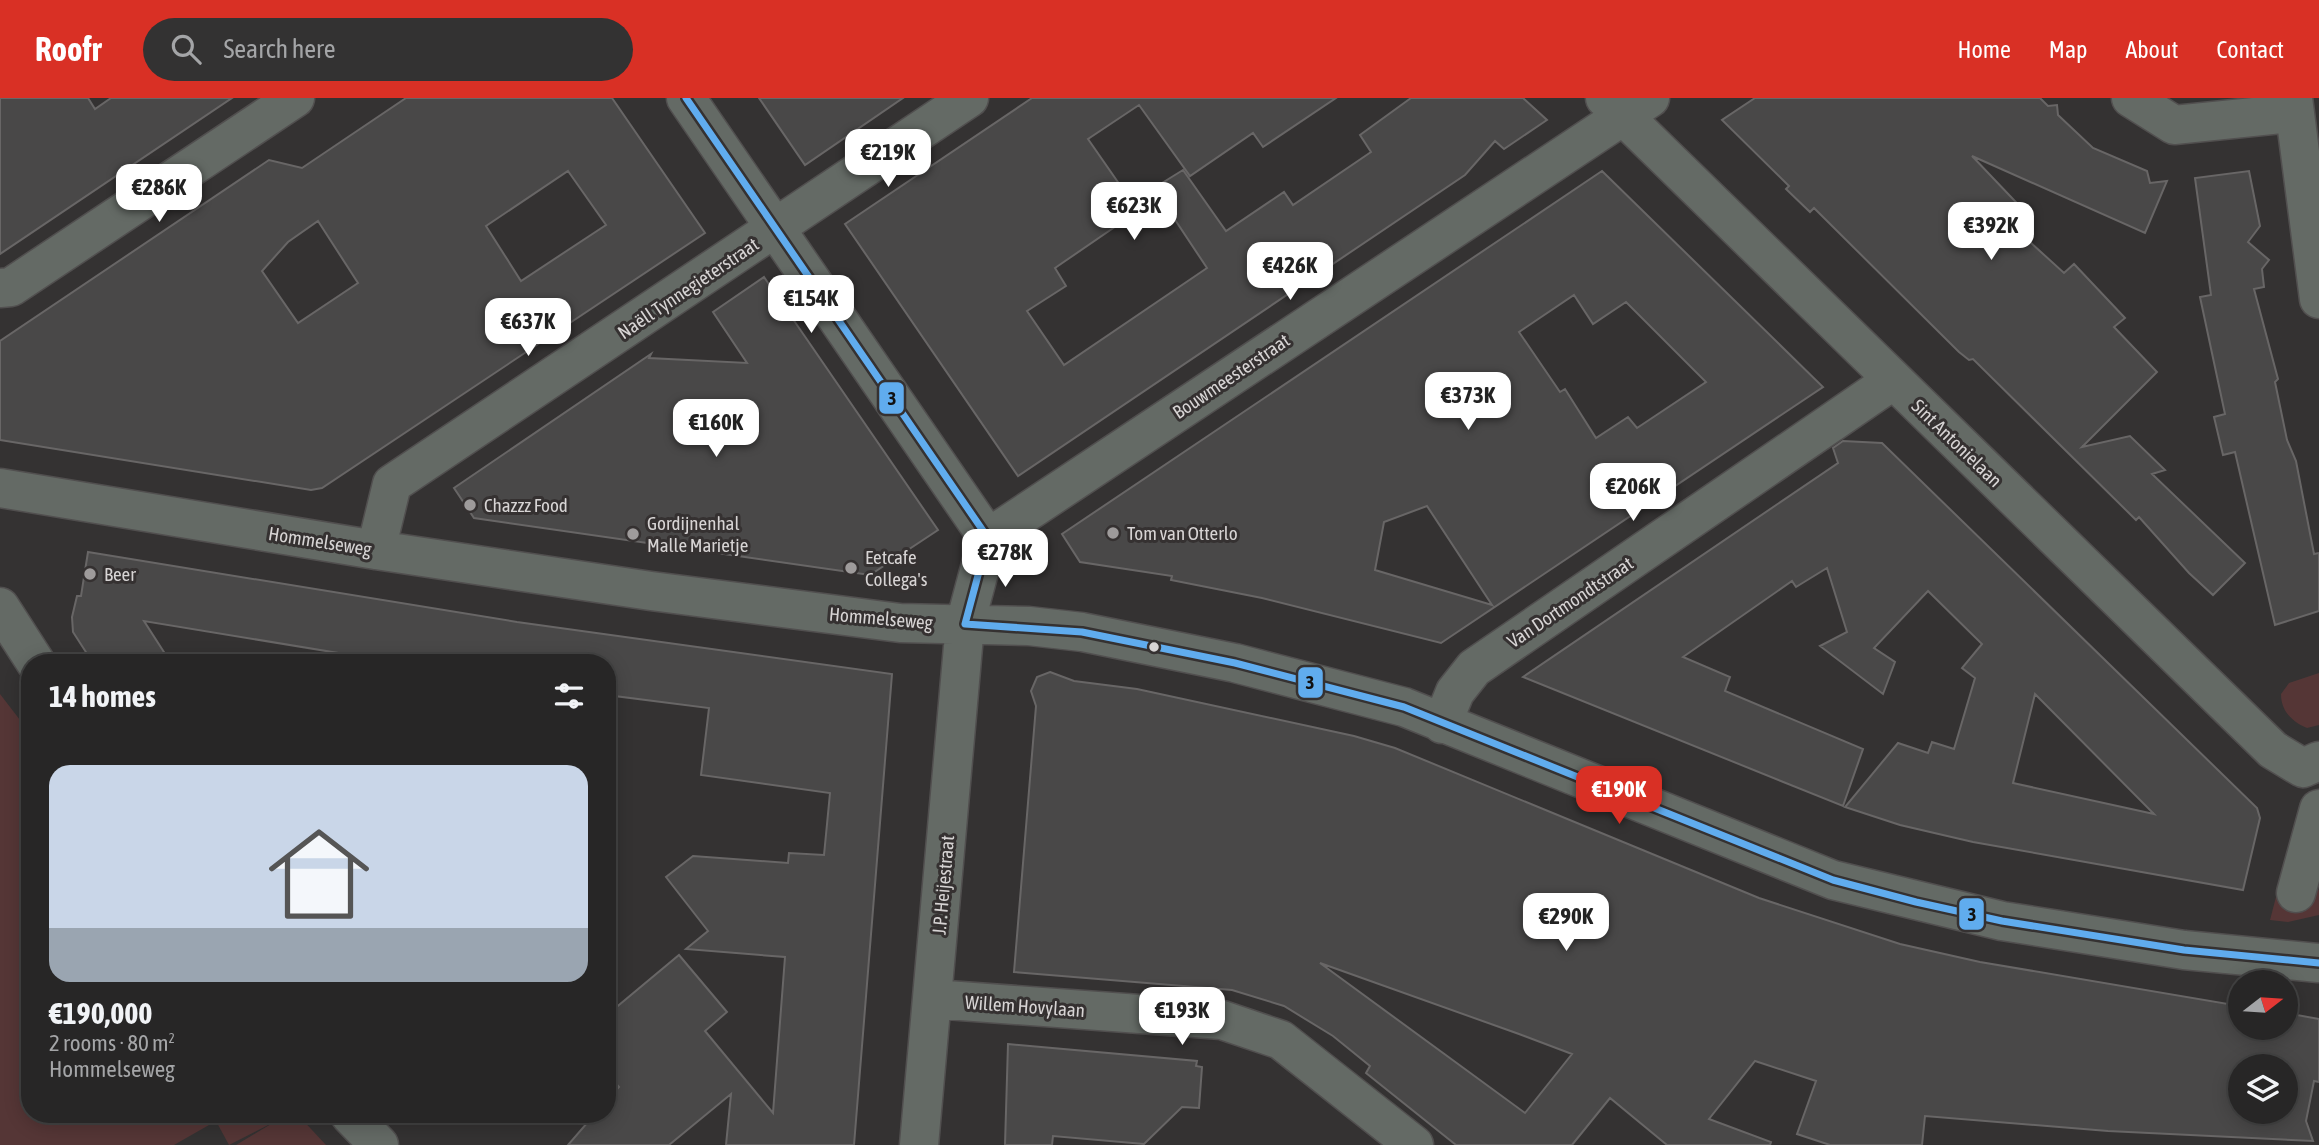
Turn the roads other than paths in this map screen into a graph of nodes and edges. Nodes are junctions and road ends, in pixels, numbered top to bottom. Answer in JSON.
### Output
{"nodes":[{"id":1,"x":295,"y":98,"type":"edge"},
{"id":2,"x":685,"y":98,"type":"edge"},
{"id":3,"x":969,"y":98,"type":"edge"},
{"id":4,"x":2131,"y":98,"type":"edge"},
{"id":5,"x":1626,"y":104,"type":"edge"},
{"id":6,"x":2300,"y":117,"type":"edge"},
{"id":7,"x":774,"y":230,"type":"junction"},
{"id":8,"x":0,"y":288,"type":"edge"},
{"id":9,"x":2319,"y":299,"type":"edge"},
{"id":10,"x":1892,"y":381,"type":"junction"},
{"id":11,"x":0,"y":488,"type":"edge"},
{"id":12,"x":988,"y":538,"type":"junction"},
{"id":13,"x":376,"y":550,"type":"junction"},
{"id":14,"x":0,"y":607,"type":"edge"},
{"id":15,"x":965,"y":624,"type":"junction"},
{"id":16,"x":30,"y":654,"type":"edge"},
{"id":17,"x":1442,"y":724,"type":"junction"},
{"id":18,"x":2319,"y":761,"type":"edge"},
{"id":19,"x":2319,"y":809,"type":"edge"},
{"id":20,"x":2295,"y":893,"type":"dead end"},
{"id":21,"x":2316,"y":961,"type":"edge"},
{"id":22,"x":933,"y":999,"type":"junction"},
{"id":23,"x":358,"y":1123,"type":"edge"},
{"id":24,"x":379,"y":1145,"type":"edge"},
{"id":25,"x":919,"y":1145,"type":"edge"},
{"id":26,"x":1414,"y":1145,"type":"edge"}],
"edges":[{"from":1,"to":8,"type":"street"},
{"from":2,"to":7,"type":"street"},
{"from":3,"to":7,"type":"street","name":"Naëll Tynnegieterstraat"},
{"from":4,"to":6,"type":"street"},
{"from":5,"to":10,"type":"street","name":"Sint Antonielaan"},
{"from":5,"to":12,"type":"street","name":"Bouwmeesterstraat"},
{"from":6,"to":9,"type":"street"},
{"from":7,"to":12,"type":"street"},
{"from":7,"to":13,"type":"street","name":"Naëll Tynnegieterstraat"},
{"from":10,"to":17,"type":"street","name":"Van Dortmondtstraat"},
{"from":10,"to":18,"type":"street","name":"Sint Antonielaan"},
{"from":11,"to":13,"type":"street","name":"Hommelseweg"},
{"from":12,"to":15,"type":"street","name":"J.P. Heijestraat"},
{"from":13,"to":15,"type":"street","name":"Hommelseweg"},
{"from":14,"to":16,"type":"street"},
{"from":15,"to":17,"type":"street","name":"Hommelseweg"},
{"from":15,"to":22,"type":"street","name":"J.P. Heijestraat"},
{"from":17,"to":21,"type":"street","name":"Hommelseweg"},
{"from":19,"to":20,"type":"street"},
{"from":22,"to":25,"type":"street","name":"J.P. Heijestraat"},
{"from":22,"to":26,"type":"street","name":"Willem Hovylaan"},
{"from":23,"to":24,"type":"street"}]}
